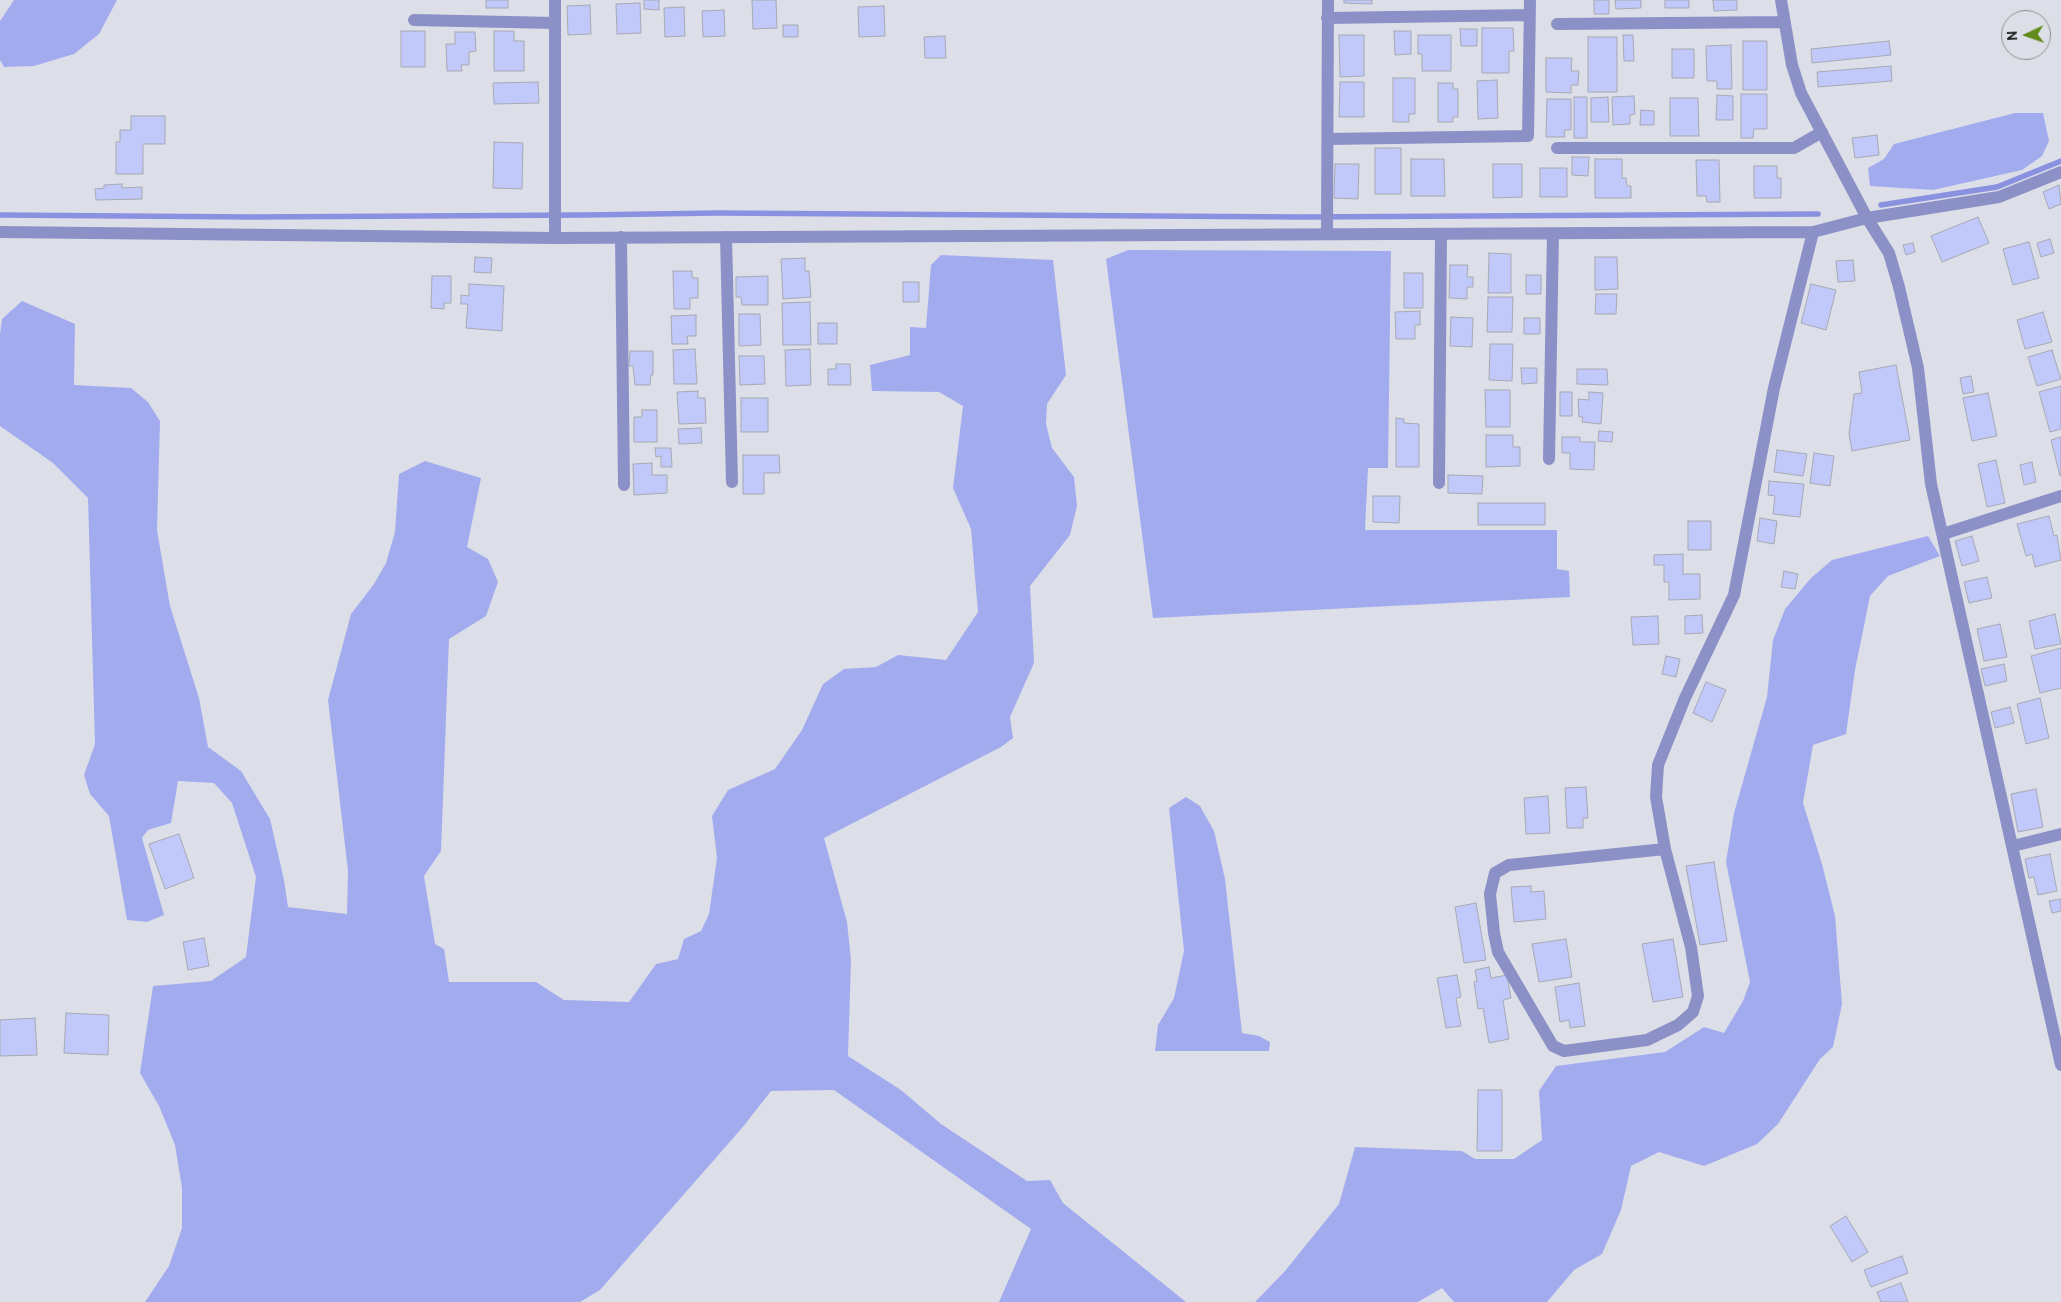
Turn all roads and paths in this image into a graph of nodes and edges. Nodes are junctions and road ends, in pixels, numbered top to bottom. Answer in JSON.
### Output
{"nodes":[{"id":1,"x":555,"y":0,"type":"edge"},
{"id":2,"x":1328,"y":0,"type":"edge"},
{"id":3,"x":1530,"y":0,"type":"edge"},
{"id":4,"x":1781,"y":0,"type":"edge"},
{"id":5,"x":1530,"y":15,"type":"junction"},
{"id":6,"x":1327,"y":18,"type":"junction"},
{"id":7,"x":414,"y":20,"type":"dead end"},
{"id":8,"x":1784,"y":22,"type":"junction"},
{"id":9,"x":555,"y":23,"type":"junction"},
{"id":10,"x":1557,"y":24,"type":"dead end"},
{"id":11,"x":1822,"y":132,"type":"junction"},
{"id":12,"x":1328,"y":139,"type":"junction"},
{"id":13,"x":1557,"y":148,"type":"dead end"},
{"id":14,"x":2061,"y":172,"type":"edge"},
{"id":15,"x":1867,"y":218,"type":"junction"},
{"id":16,"x":0,"y":232,"type":"edge"},
{"id":17,"x":1813,"y":232,"type":"junction"},
{"id":18,"x":1327,"y":234,"type":"junction"},
{"id":19,"x":1441,"y":234,"type":"junction"},
{"id":20,"x":1554,"y":234,"type":"junction"},
{"id":21,"x":621,"y":237,"type":"junction"},
{"id":22,"x":726,"y":237,"type":"junction"},
{"id":23,"x":555,"y":238,"type":"junction"},
{"id":24,"x":1550,"y":459,"type":"dead end"},
{"id":25,"x":732,"y":482,"type":"dead end"},
{"id":26,"x":1439,"y":483,"type":"dead end"},
{"id":27,"x":624,"y":485,"type":"dead end"},
{"id":28,"x":2061,"y":496,"type":"edge"},
{"id":29,"x":1943,"y":534,"type":"junction"},
{"id":30,"x":2061,"y":834,"type":"edge"},
{"id":31,"x":2013,"y":846,"type":"junction"},
{"id":32,"x":1666,"y":849,"type":"junction"},
{"id":33,"x":2061,"y":1065,"type":"edge"}],
"edges":[{"from":1,"to":9,"type":"street"},
{"from":2,"to":6,"type":"street"},
{"from":3,"to":5,"type":"street"},
{"from":4,"to":8,"type":"street"},
{"from":5,"to":6,"type":"street"},
{"from":5,"to":12,"type":"street"},
{"from":6,"to":12,"type":"street"},
{"from":7,"to":9,"type":"street"},
{"from":8,"to":10,"type":"street"},
{"from":8,"to":11,"type":"street"},
{"from":9,"to":23,"type":"street"},
{"from":11,"to":13,"type":"street"},
{"from":11,"to":15,"type":"street"},
{"from":12,"to":18,"type":"street"},
{"from":14,"to":15,"type":"street"},
{"from":15,"to":17,"type":"street"},
{"from":15,"to":29,"type":"street"},
{"from":16,"to":23,"type":"street"},
{"from":17,"to":20,"type":"street"},
{"from":17,"to":32,"type":"street"},
{"from":18,"to":19,"type":"street"},
{"from":18,"to":22,"type":"street"},
{"from":19,"to":20,"type":"street"},
{"from":19,"to":26,"type":"street"},
{"from":20,"to":24,"type":"street"},
{"from":21,"to":22,"type":"street"},
{"from":21,"to":23,"type":"street"},
{"from":21,"to":27,"type":"street"},
{"from":22,"to":25,"type":"street"},
{"from":28,"to":29,"type":"street"},
{"from":29,"to":31,"type":"street"},
{"from":30,"to":31,"type":"street"},
{"from":31,"to":33,"type":"street"},
{"from":32,"to":32,"type":"street"}]}
